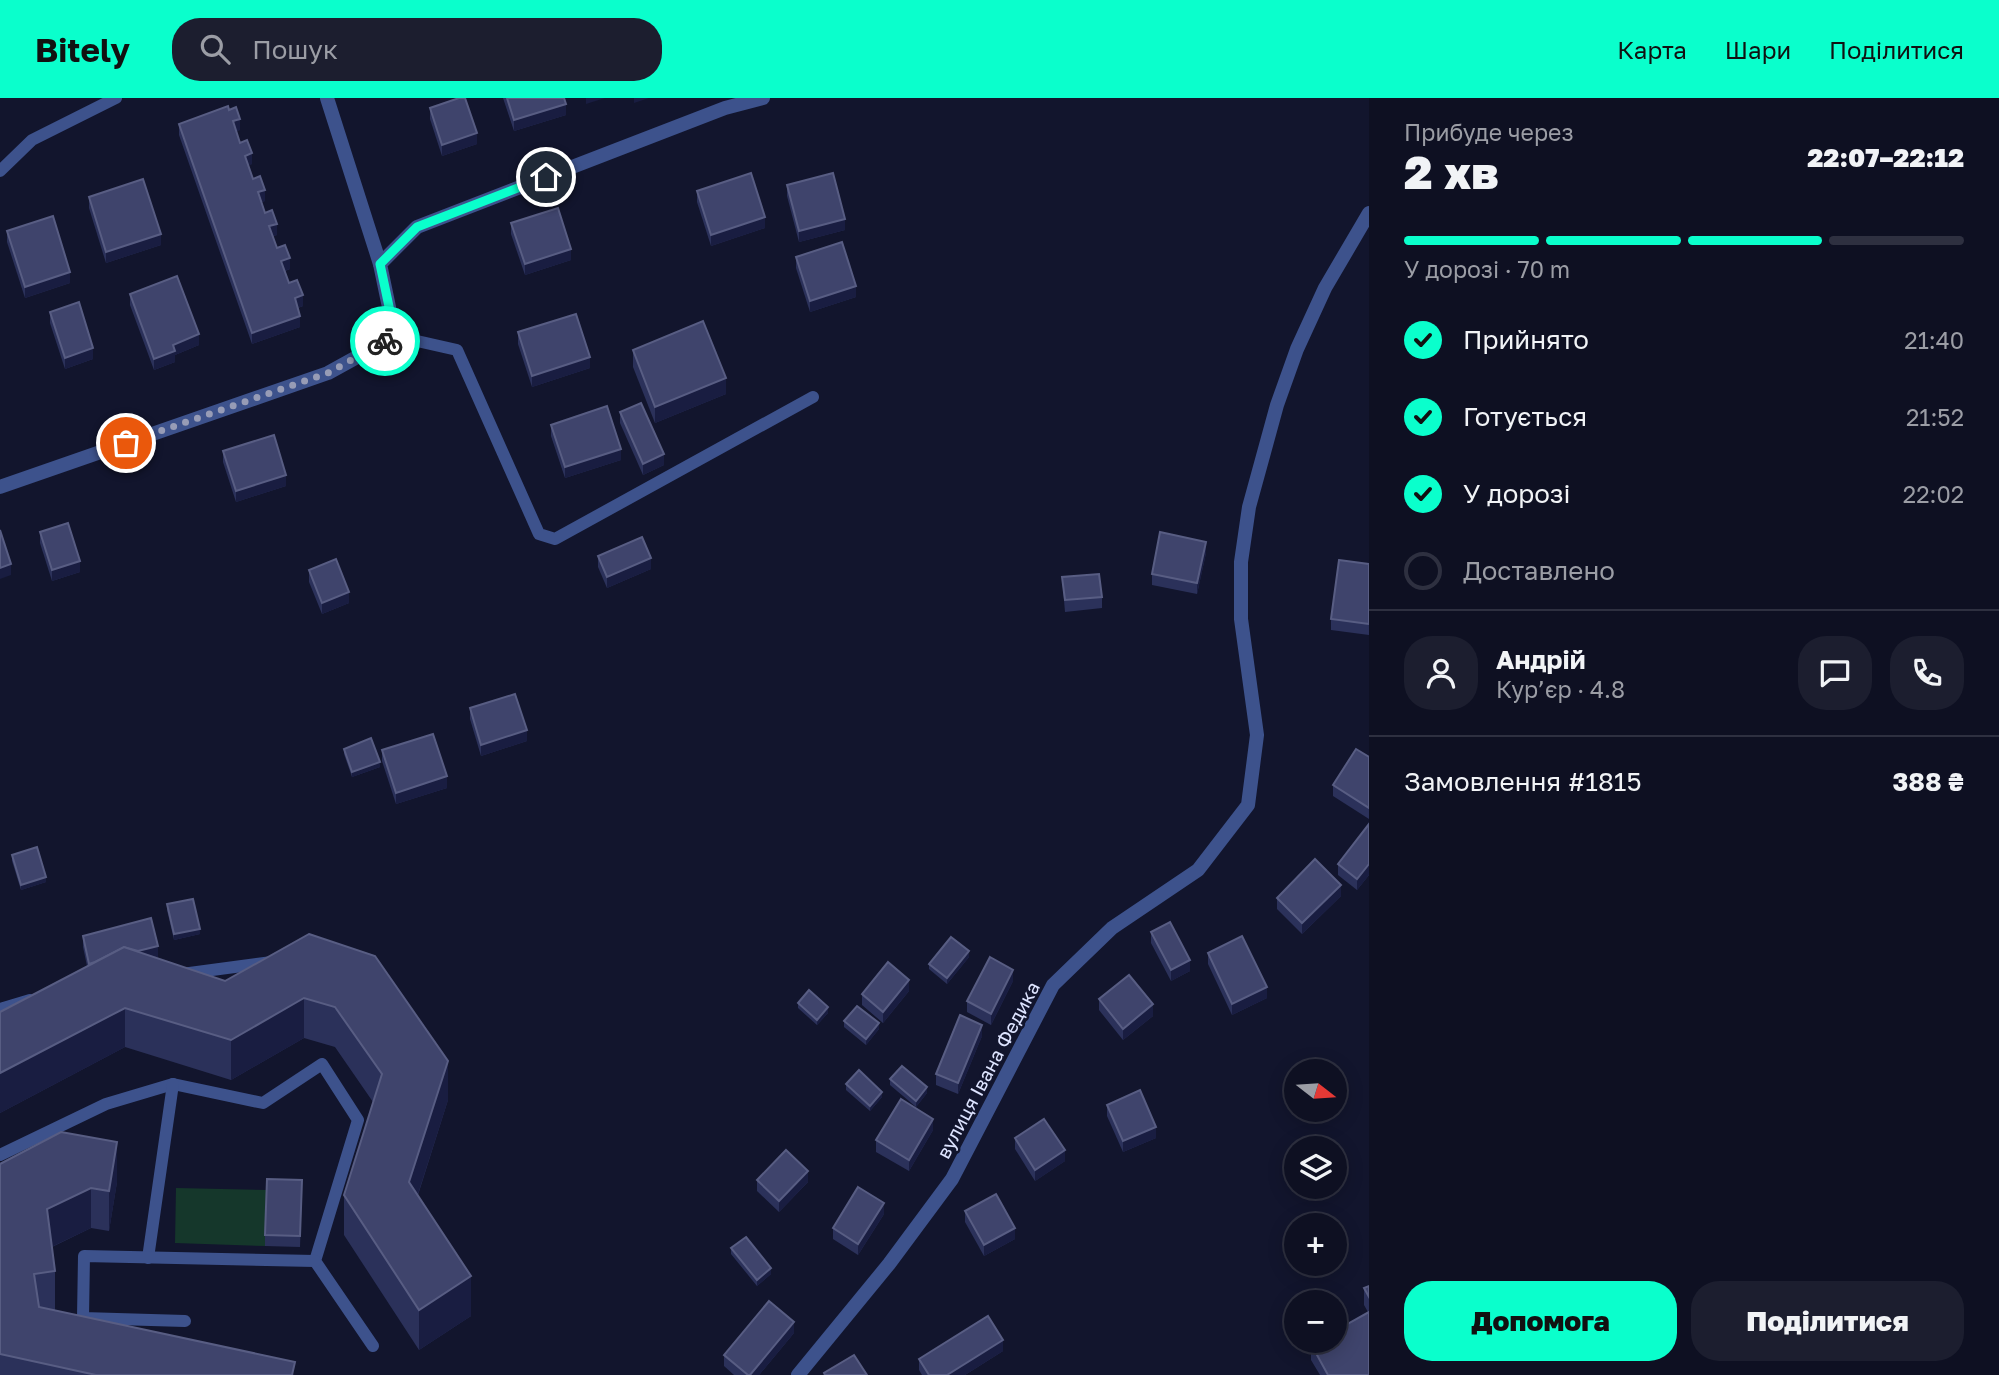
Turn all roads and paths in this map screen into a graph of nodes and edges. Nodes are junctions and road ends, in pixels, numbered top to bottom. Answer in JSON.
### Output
{"nodes":[{"id":1,"x":116,"y":98,"type":"edge"},
{"id":2,"x":327,"y":98,"type":"edge"},
{"id":3,"x":763,"y":98,"type":"edge"},
{"id":4,"x":724,"y":103,"type":"edge"},
{"id":5,"x":0,"y":171,"type":"edge"},
{"id":6,"x":1369,"y":213,"type":"edge"},
{"id":7,"x":380,"y":264,"type":"junction"},
{"id":8,"x":395,"y":335,"type":"junction"},
{"id":9,"x":813,"y":397,"type":"dead end"},
{"id":10,"x":0,"y":487,"type":"edge"},
{"id":11,"x":285,"y":960,"type":"edge"},
{"id":12,"x":166,"y":976,"type":"edge"},
{"id":13,"x":46,"y":997,"type":"edge"},
{"id":14,"x":0,"y":1009,"type":"edge"},
{"id":15,"x":173,"y":1084,"type":"junction"},
{"id":16,"x":0,"y":1155,"type":"edge"},
{"id":17,"x":148,"y":1258,"type":"junction"},
{"id":18,"x":315,"y":1261,"type":"junction"},
{"id":19,"x":185,"y":1321,"type":"dead end"},
{"id":20,"x":373,"y":1346,"type":"dead end"},
{"id":21,"x":799,"y":1375,"type":"edge"}],
"edges":[{"from":1,"to":5,"type":"lane"},
{"from":2,"to":7,"type":"street"},
{"from":3,"to":4,"type":"street"},
{"from":4,"to":7,"type":"street"},
{"from":6,"to":21,"type":"street","name":"вулиця Івана Федика"},
{"from":7,"to":8,"type":"street"},
{"from":8,"to":9,"type":"lane"},
{"from":8,"to":10,"type":"street"},
{"from":11,"to":12,"type":"lane"},
{"from":13,"to":14,"type":"lane"},
{"from":15,"to":16,"type":"lane"},
{"from":15,"to":17,"type":"lane"},
{"from":15,"to":18,"type":"lane"},
{"from":17,"to":18,"type":"lane"},
{"from":17,"to":19,"type":"lane"},
{"from":18,"to":20,"type":"lane"}]}
